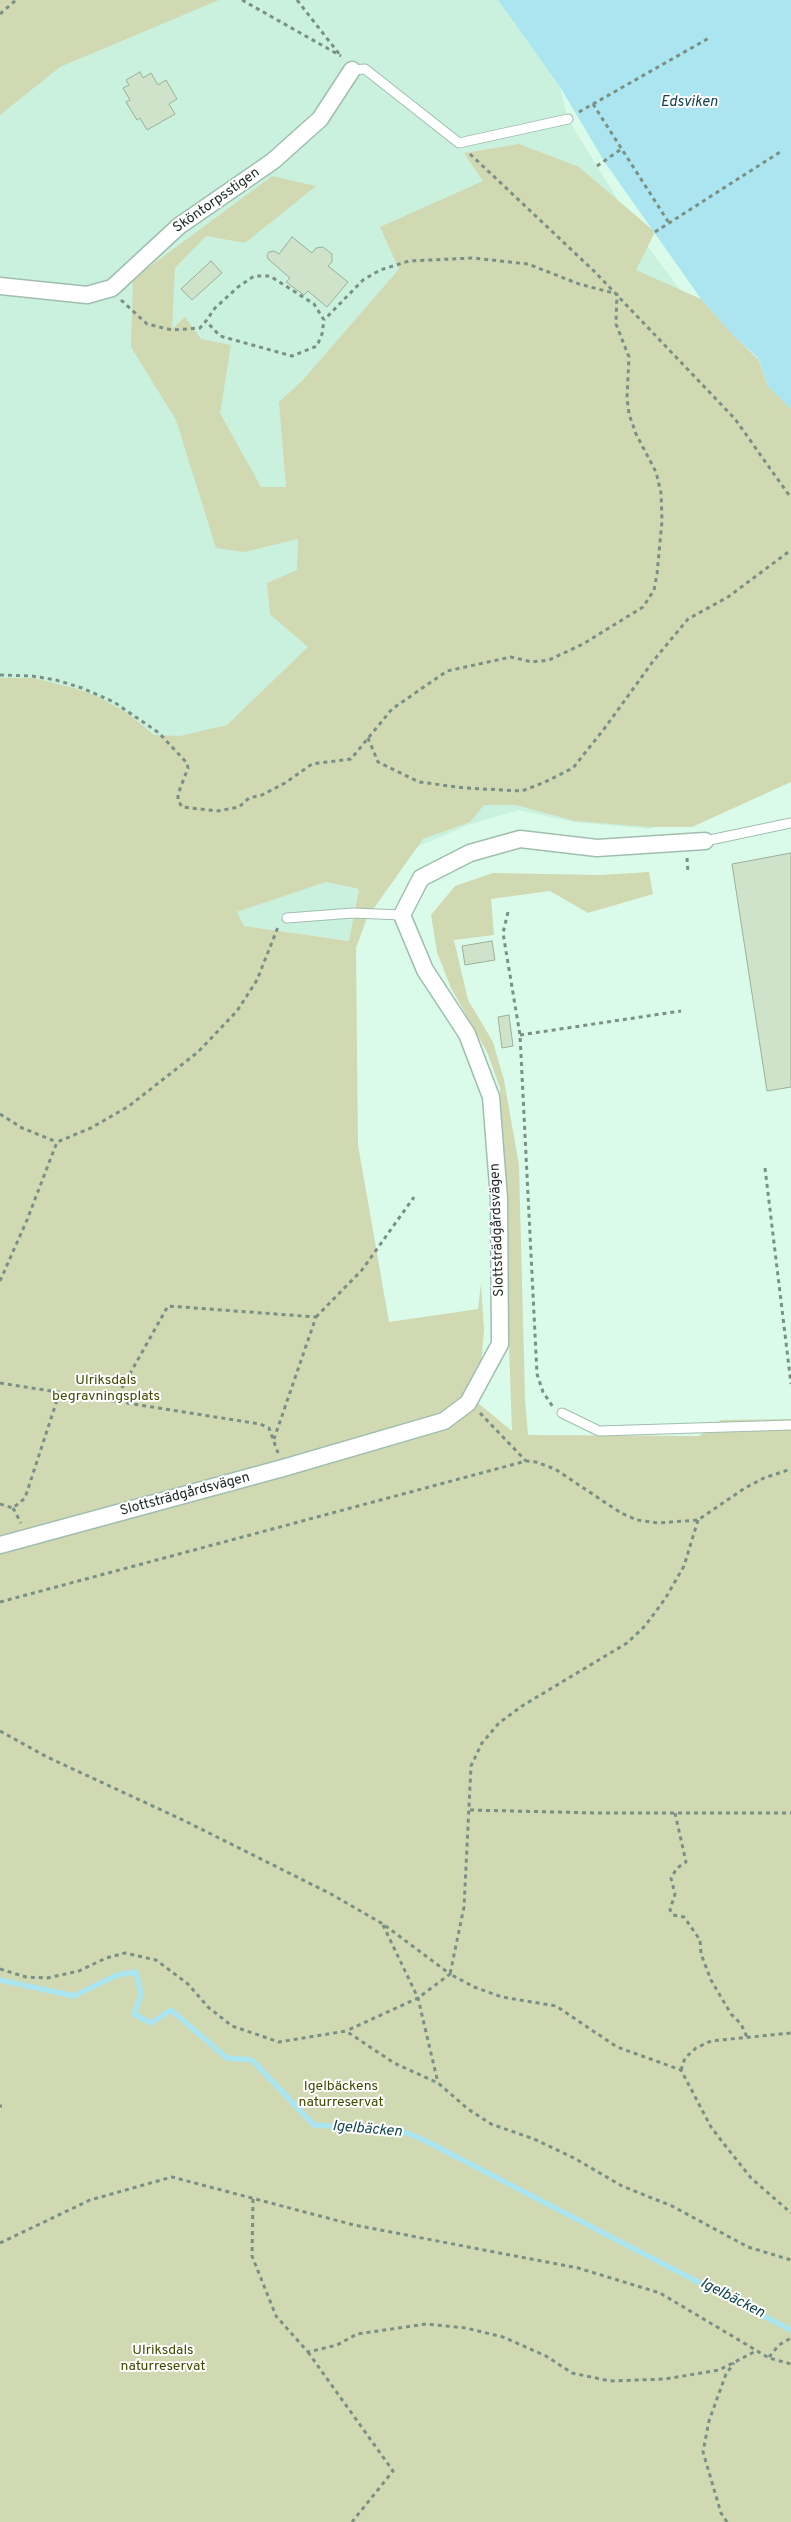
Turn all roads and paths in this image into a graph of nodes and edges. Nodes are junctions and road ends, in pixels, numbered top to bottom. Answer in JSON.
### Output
{"nodes":[{"id":1,"x":16,"y":0,"type":"edge"},
{"id":2,"x":242,"y":0,"type":"edge"},
{"id":3,"x":297,"y":0,"type":"edge"},
{"id":4,"x":0,"y":14,"type":"edge"},
{"id":5,"x":709,"y":38,"type":"dead end"},
{"id":6,"x":341,"y":56,"type":"junction"},
{"id":7,"x":352,"y":70,"type":"junction"},
{"id":8,"x":593,"y":104,"type":"junction"},
{"id":9,"x":568,"y":119,"type":"joint"},
{"id":10,"x":459,"y":143,"type":"junction"},
{"id":11,"x":620,"y":150,"type":"junction"},
{"id":12,"x":780,"y":152,"type":"dead end"},
{"id":13,"x":597,"y":166,"type":"dead end"},
{"id":14,"x":669,"y":223,"type":"junction"},
{"id":15,"x":655,"y":232,"type":"dead end"},
{"id":16,"x":0,"y":286,"type":"edge"},
{"id":17,"x":112,"y":288,"type":"junction"},
{"id":18,"x":617,"y":294,"type":"junction"},
{"id":19,"x":324,"y":320,"type":"junction"},
{"id":20,"x":206,"y":321,"type":"junction"},
{"id":21,"x":791,"y":498,"type":"edge"},
{"id":22,"x":791,"y":550,"type":"edge"},
{"id":23,"x":0,"y":674,"type":"edge"},
{"id":24,"x":368,"y":738,"type":"junction"},
{"id":25,"x":791,"y":823,"type":"edge"},
{"id":26,"x":705,"y":841,"type":"joint"},
{"id":27,"x":508,"y":912,"type":"dead end"},
{"id":28,"x":402,"y":915,"type":"junction"},
{"id":29,"x":287,"y":918,"type":"joint"},
{"id":30,"x":681,"y":1011,"type":"dead end"},
{"id":31,"x":520,"y":1035,"type":"junction"},
{"id":32,"x":0,"y":1114,"type":"edge"},
{"id":33,"x":57,"y":1142,"type":"junction"},
{"id":34,"x":765,"y":1168,"type":"dead end"},
{"id":35,"x":414,"y":1197,"type":"dead end"},
{"id":36,"x":0,"y":1265,"type":"edge"},
{"id":37,"x":6,"y":1267,"type":"junction"},
{"id":38,"x":0,"y":1281,"type":"edge"},
{"id":39,"x":316,"y":1317,"type":"junction"},
{"id":40,"x":0,"y":1383,"type":"edge"},
{"id":41,"x":791,"y":1384,"type":"edge"},
{"id":42,"x":59,"y":1393,"type":"junction"},
{"id":43,"x":114,"y":1402,"type":"junction"},
{"id":44,"x":468,"y":1403,"type":"junction"},
{"id":45,"x":562,"y":1413,"type":"joint"},
{"id":46,"x":791,"y":1425,"type":"edge"},
{"id":47,"x":274,"y":1439,"type":"junction"},
{"id":48,"x":526,"y":1461,"type":"junction"},
{"id":49,"x":283,"y":1468,"type":"junction"},
{"id":50,"x":791,"y":1469,"type":"edge"},
{"id":51,"x":0,"y":1504,"type":"edge"},
{"id":52,"x":698,"y":1520,"type":"junction"},
{"id":53,"x":0,"y":1545,"type":"edge"},
{"id":54,"x":0,"y":1602,"type":"edge"},
{"id":55,"x":0,"y":1731,"type":"edge"},
{"id":56,"x":470,"y":1810,"type":"junction"},
{"id":57,"x":675,"y":1813,"type":"junction"},
{"id":58,"x":791,"y":1813,"type":"edge"},
{"id":59,"x":383,"y":1924,"type":"junction"},
{"id":60,"x":0,"y":1969,"type":"edge"},
{"id":61,"x":450,"y":1974,"type":"junction"},
{"id":62,"x":418,"y":1998,"type":"junction"},
{"id":63,"x":346,"y":2031,"type":"junction"},
{"id":64,"x":791,"y":2032,"type":"edge"},
{"id":65,"x":747,"y":2038,"type":"junction"},
{"id":66,"x":681,"y":2070,"type":"junction"},
{"id":67,"x":438,"y":2083,"type":"junction"},
{"id":68,"x":253,"y":2199,"type":"junction"},
{"id":69,"x":791,"y":2214,"type":"edge"},
{"id":70,"x":0,"y":2243,"type":"edge"},
{"id":71,"x":791,"y":2260,"type":"edge"},
{"id":72,"x":791,"y":2338,"type":"edge"},
{"id":73,"x":757,"y":2351,"type":"junction"},
{"id":74,"x":308,"y":2352,"type":"junction"},
{"id":75,"x":769,"y":2358,"type":"junction"},
{"id":76,"x":735,"y":2362,"type":"junction"},
{"id":77,"x":791,"y":2364,"type":"edge"},
{"id":78,"x":352,"y":2522,"type":"edge"},
{"id":79,"x":727,"y":2522,"type":"edge"}],
"edges":[{"from":1,"to":4,"type":"path"},
{"from":2,"to":6,"type":"path"},
{"from":3,"to":6,"type":"path"},
{"from":5,"to":8,"type":"path"},
{"from":6,"to":7,"type":"path"},
{"from":7,"to":10,"type":"lane"},
{"from":7,"to":17,"type":"street","name":"Sköntorpsstigen"},
{"from":8,"to":9,"type":"path"},
{"from":8,"to":11,"type":"path"},
{"from":9,"to":10,"type":"lane"},
{"from":10,"to":18,"type":"path"},
{"from":11,"to":13,"type":"path"},
{"from":11,"to":14,"type":"path"},
{"from":12,"to":14,"type":"path"},
{"from":14,"to":15,"type":"path"},
{"from":16,"to":17,"type":"street","name":"Sköntorpsstigen"},
{"from":17,"to":20,"type":"path"},
{"from":18,"to":19,"type":"path"},
{"from":18,"to":21,"type":"path"},
{"from":18,"to":24,"type":"path"},
{"from":19,"to":20,"type":"path"},
{"from":19,"to":20,"type":"path"},
{"from":22,"to":24,"type":"path"},
{"from":23,"to":24,"type":"path"},
{"from":25,"to":26,"type":"lane"},
{"from":26,"to":28,"type":"street"},
{"from":27,"to":31,"type":"path"},
{"from":28,"to":29,"type":"lane"},
{"from":28,"to":44,"type":"street","name":"Slottsträdgårdsvägen"},
{"from":29,"to":33,"type":"path"},
{"from":30,"to":31,"type":"path"},
{"from":31,"to":45,"type":"path"},
{"from":32,"to":33,"type":"path"},
{"from":33,"to":37,"type":"path"},
{"from":34,"to":41,"type":"path"},
{"from":35,"to":39,"type":"path"},
{"from":36,"to":37,"type":"path"},
{"from":37,"to":38,"type":"path"},
{"from":39,"to":43,"type":"path"},
{"from":39,"to":47,"type":"path"},
{"from":40,"to":42,"type":"path"},
{"from":42,"to":43,"type":"path"},
{"from":42,"to":51,"type":"path"},
{"from":43,"to":47,"type":"path"},
{"from":44,"to":48,"type":"path"},
{"from":44,"to":49,"type":"street","name":"Slottsträdgårdsvägen"},
{"from":45,"to":46,"type":"lane"},
{"from":47,"to":49,"type":"path"},
{"from":48,"to":52,"type":"path"},
{"from":48,"to":54,"type":"path"},
{"from":49,"to":53,"type":"street","name":"Slottsträdgårdsvägen"},
{"from":50,"to":52,"type":"path"},
{"from":52,"to":56,"type":"path"},
{"from":55,"to":59,"type":"path"},
{"from":56,"to":57,"type":"path"},
{"from":56,"to":61,"type":"path"},
{"from":57,"to":58,"type":"path"},
{"from":57,"to":65,"type":"path"},
{"from":59,"to":61,"type":"path"},
{"from":59,"to":62,"type":"path"},
{"from":60,"to":63,"type":"path"},
{"from":61,"to":62,"type":"path"},
{"from":61,"to":66,"type":"path"},
{"from":62,"to":63,"type":"path"},
{"from":62,"to":67,"type":"path"},
{"from":63,"to":67,"type":"path"},
{"from":64,"to":65,"type":"path"},
{"from":65,"to":66,"type":"path"},
{"from":66,"to":69,"type":"path"},
{"from":67,"to":71,"type":"path"},
{"from":68,"to":70,"type":"path"},
{"from":68,"to":73,"type":"path"},
{"from":68,"to":74,"type":"path"},
{"from":72,"to":75,"type":"path"},
{"from":73,"to":75,"type":"path"},
{"from":73,"to":76,"type":"path"},
{"from":74,"to":76,"type":"path"},
{"from":74,"to":78,"type":"path"},
{"from":75,"to":77,"type":"path"},
{"from":76,"to":79,"type":"path"}]}
